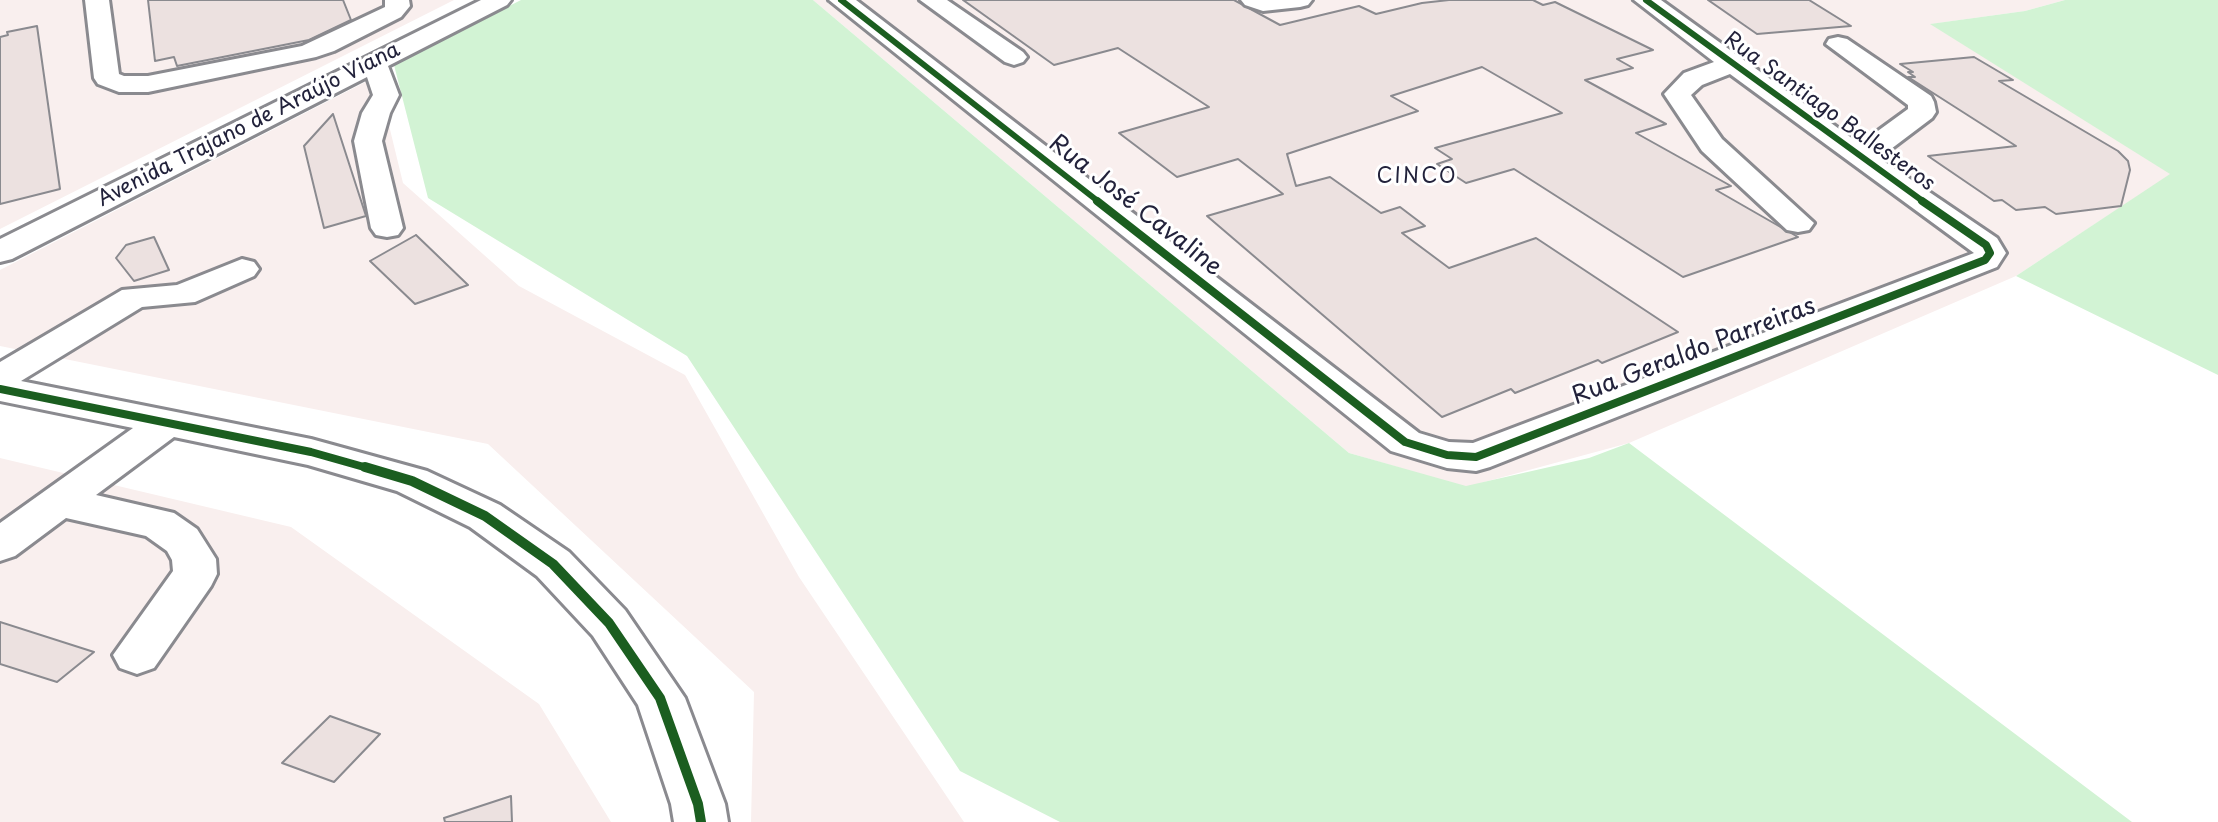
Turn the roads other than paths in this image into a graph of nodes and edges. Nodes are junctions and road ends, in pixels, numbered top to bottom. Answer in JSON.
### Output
{"nodes":[{"id":1,"x":97,"y":0,"type":"edge"},
{"id":2,"x":397,"y":0,"type":"edge"},
{"id":3,"x":499,"y":0,"type":"edge"},
{"id":4,"x":841,"y":0,"type":"edge"},
{"id":5,"x":932,"y":0,"type":"edge"},
{"id":6,"x":1253,"y":0,"type":"edge"},
{"id":7,"x":1300,"y":0,"type":"edge"},
{"id":8,"x":1646,"y":0,"type":"edge"},
{"id":9,"x":1838,"y":44,"type":"dead end"},
{"id":10,"x":1014,"y":57,"type":"dead end"},
{"id":11,"x":373,"y":62,"type":"junction"},
{"id":12,"x":1733,"y":64,"type":"junction"},
{"id":13,"x":1860,"y":158,"type":"junction"},
{"id":14,"x":1798,"y":223,"type":"dead end"},
{"id":15,"x":387,"y":228,"type":"dead end"},
{"id":16,"x":0,"y":252,"type":"edge"},
{"id":17,"x":1990,"y":253,"type":"joint"},
{"id":18,"x":242,"y":269,"type":"dead end"},
{"id":19,"x":0,"y":378,"type":"edge"},
{"id":20,"x":0,"y":389,"type":"edge"},
{"id":21,"x":167,"y":424,"type":"junction"},
{"id":22,"x":1405,"y":442,"type":"joint"},
{"id":23,"x":59,"y":502,"type":"junction"},
{"id":24,"x":0,"y":545,"type":"edge"},
{"id":25,"x":137,"y":655,"type":"dead end"},
{"id":26,"x":701,"y":822,"type":"edge"}],
"edges":[{"from":1,"to":2,"type":"street"},
{"from":3,"to":11,"type":"street","name":"Avenida Trajano de Araújo Viana"},
{"from":4,"to":22,"type":"street","name":"Rua José Cavaline"},
{"from":5,"to":10,"type":"street"},
{"from":6,"to":7,"type":"street"},
{"from":8,"to":12,"type":"street","name":"Rua Santiago Ballesteros"},
{"from":9,"to":13,"type":"street"},
{"from":11,"to":15,"type":"street"},
{"from":11,"to":16,"type":"street","name":"Avenida Trajano de Araújo Viana"},
{"from":12,"to":13,"type":"street","name":"Rua Santiago Ballesteros"},
{"from":12,"to":14,"type":"street"},
{"from":13,"to":17,"type":"street","name":"Rua Santiago Ballesteros"},
{"from":17,"to":22,"type":"street","name":"Rua Geraldo Parreiras"},
{"from":18,"to":19,"type":"street"},
{"from":20,"to":21,"type":"street"},
{"from":21,"to":23,"type":"street"},
{"from":21,"to":26,"type":"street"},
{"from":23,"to":24,"type":"street"},
{"from":23,"to":25,"type":"street"}]}
